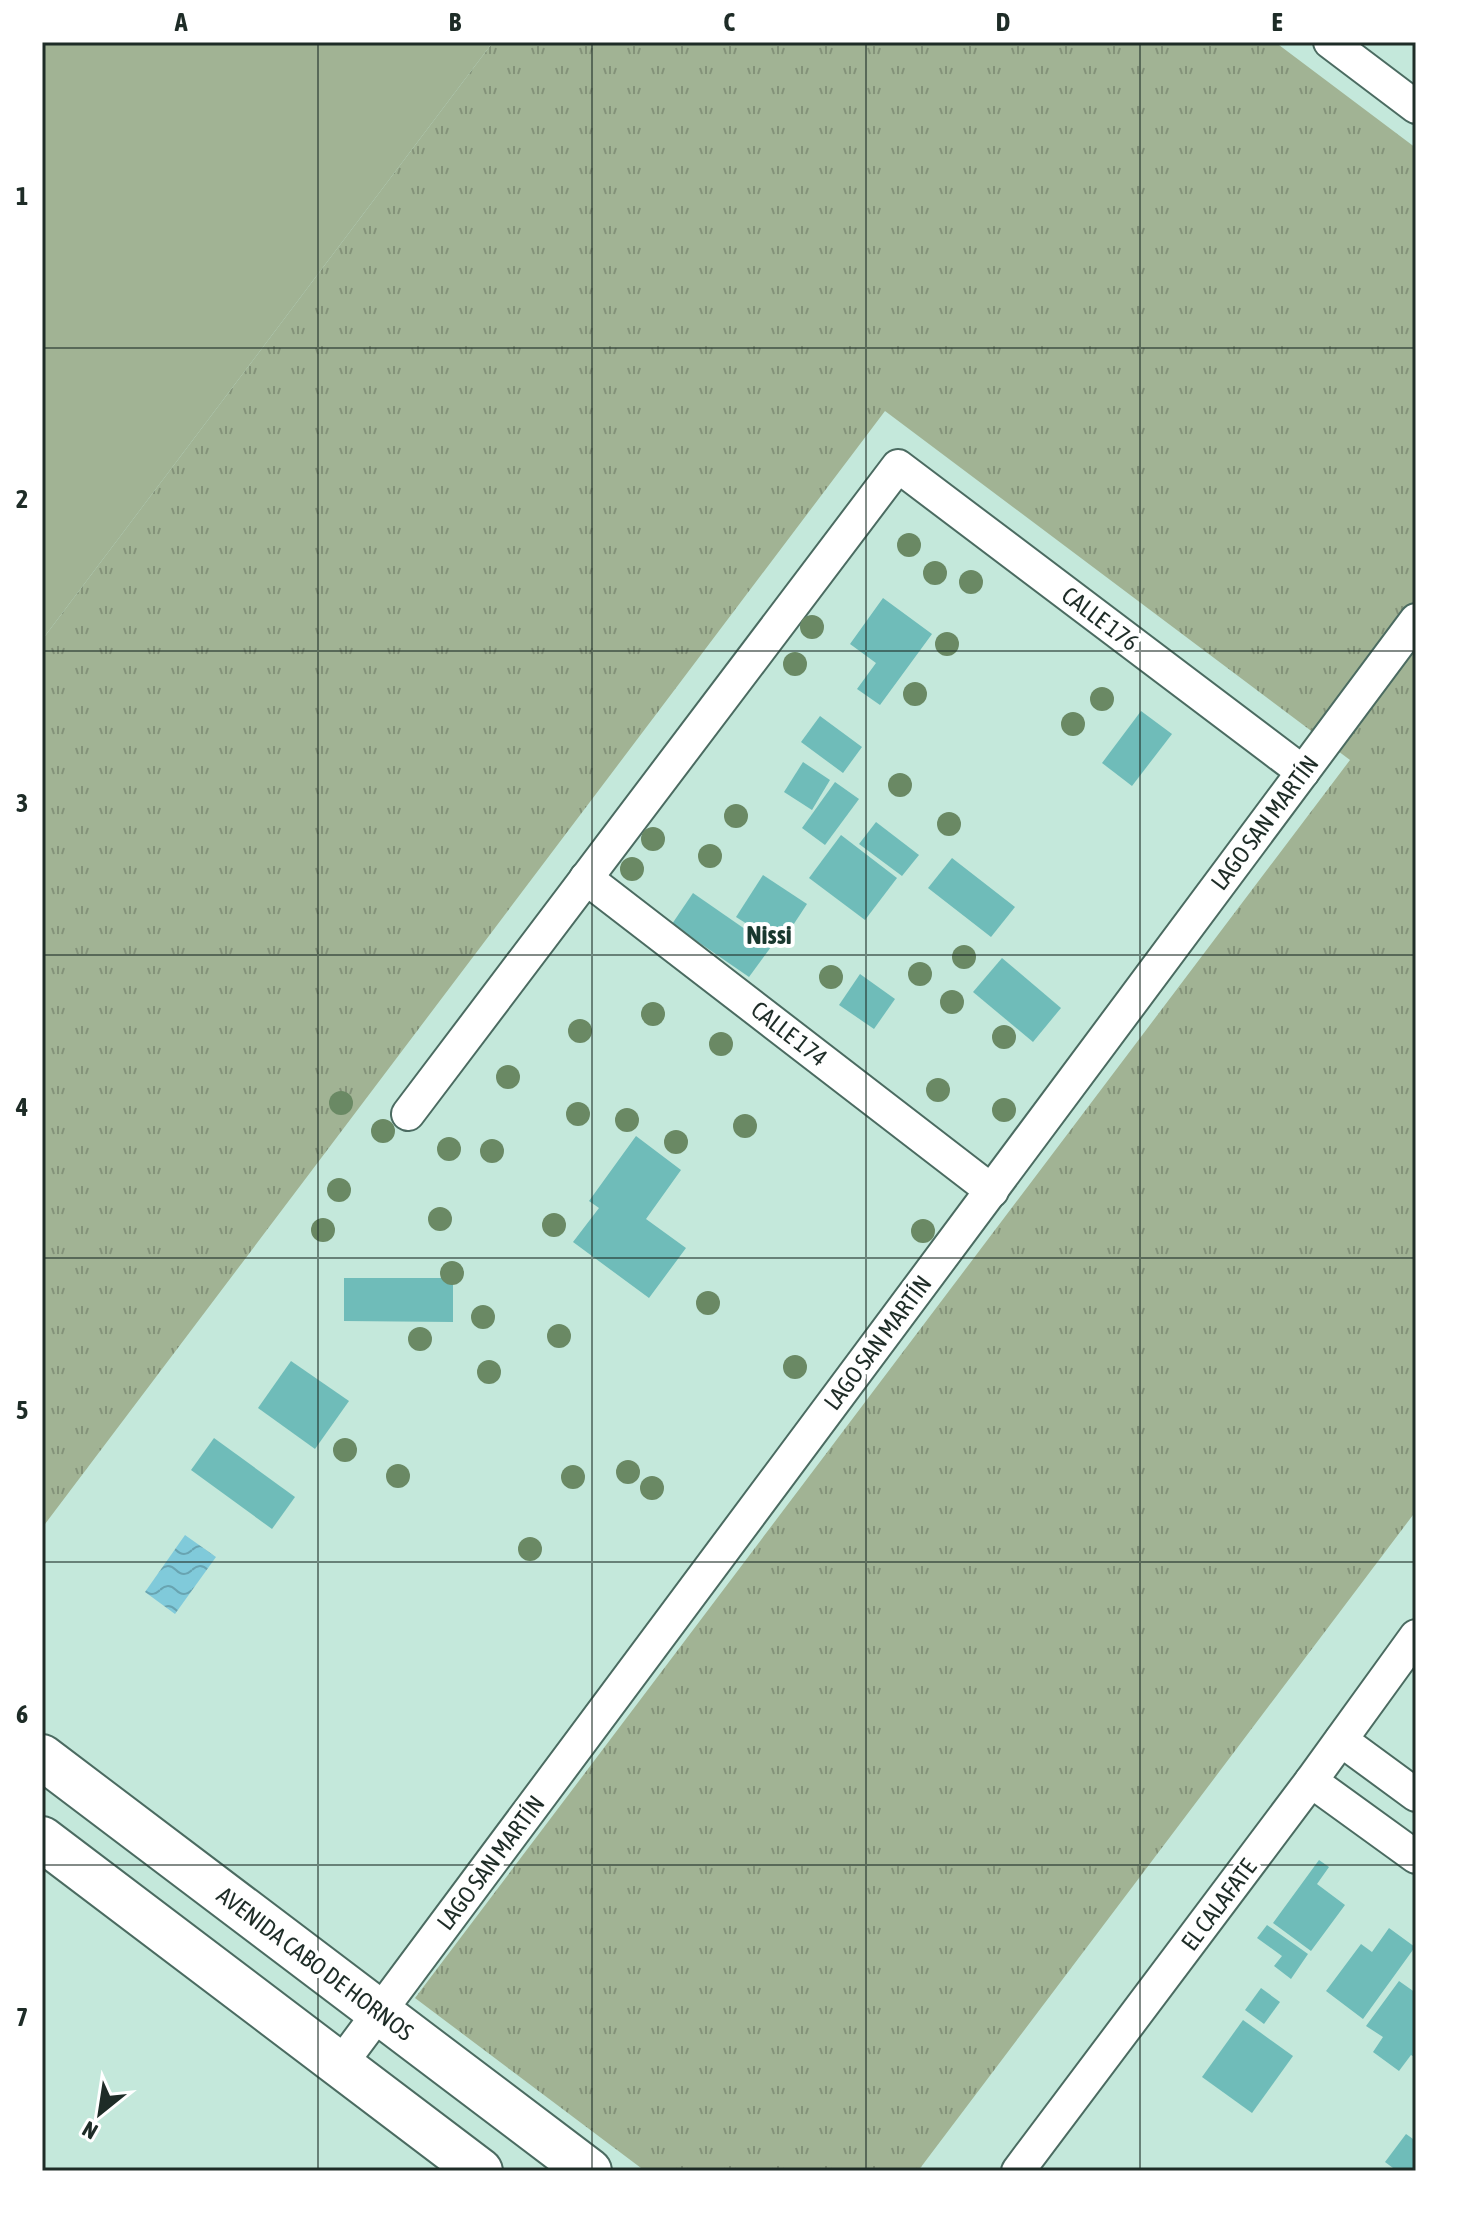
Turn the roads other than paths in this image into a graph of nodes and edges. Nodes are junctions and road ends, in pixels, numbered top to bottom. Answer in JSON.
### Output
{"nodes":[{"id":1,"x":1330,"y":42,"type":"edge"},
{"id":2,"x":1416,"y":107,"type":"edge"},
{"id":3,"x":1416,"y":620,"type":"edge"},
{"id":4,"x":1303,"y":772,"type":"junction"},
{"id":5,"x":586,"y":878,"type":"junction"},
{"id":6,"x":408,"y":1114,"type":"dead end"},
{"id":7,"x":992,"y":1191,"type":"junction"},
{"id":8,"x":1416,"y":1636,"type":"edge"},
{"id":9,"x":1341,"y":1740,"type":"junction"},
{"id":10,"x":42,"y":1757,"type":"edge"},
{"id":11,"x":1311,"y":1781,"type":"junction"},
{"id":12,"x":1416,"y":1795,"type":"edge"},
{"id":13,"x":42,"y":1839,"type":"edge"},
{"id":14,"x":1416,"y":1857,"type":"edge"},
{"id":15,"x":379,"y":2013,"type":"junction"},
{"id":16,"x":340,"y":2065,"type":"junction"},
{"id":17,"x":480,"y":2171,"type":"edge"},
{"id":18,"x":589,"y":2171,"type":"edge"},
{"id":19,"x":1018,"y":2171,"type":"edge"}],
"edges":[{"from":1,"to":2,"type":"street"},
{"from":3,"to":4,"type":"street","name":"LAGO SAN MARTÍN"},
{"from":4,"to":5,"type":"street","name":"CALLE 176"},
{"from":4,"to":7,"type":"street","name":"LAGO SAN MARTÍN"},
{"from":5,"to":6,"type":"street"},
{"from":5,"to":7,"type":"street","name":"CALLE 174"},
{"from":7,"to":15,"type":"street","name":"LAGO SAN MARTÍN"},
{"from":8,"to":9,"type":"street","name":"EL CALAFATE"},
{"from":9,"to":11,"type":"street","name":"EL CALAFATE"},
{"from":9,"to":12,"type":"street"},
{"from":10,"to":15,"type":"main road","name":"AVENIDA CABO DE HORNOS"},
{"from":11,"to":14,"type":"street"},
{"from":11,"to":19,"type":"street","name":"EL CALAFATE"},
{"from":13,"to":16,"type":"main road"},
{"from":15,"to":16,"type":"street","name":"LAGO SAN MARTÍN"},
{"from":15,"to":18,"type":"main road","name":"AVENIDA CABO DE HORNOS"},
{"from":16,"to":17,"type":"main road"}]}
